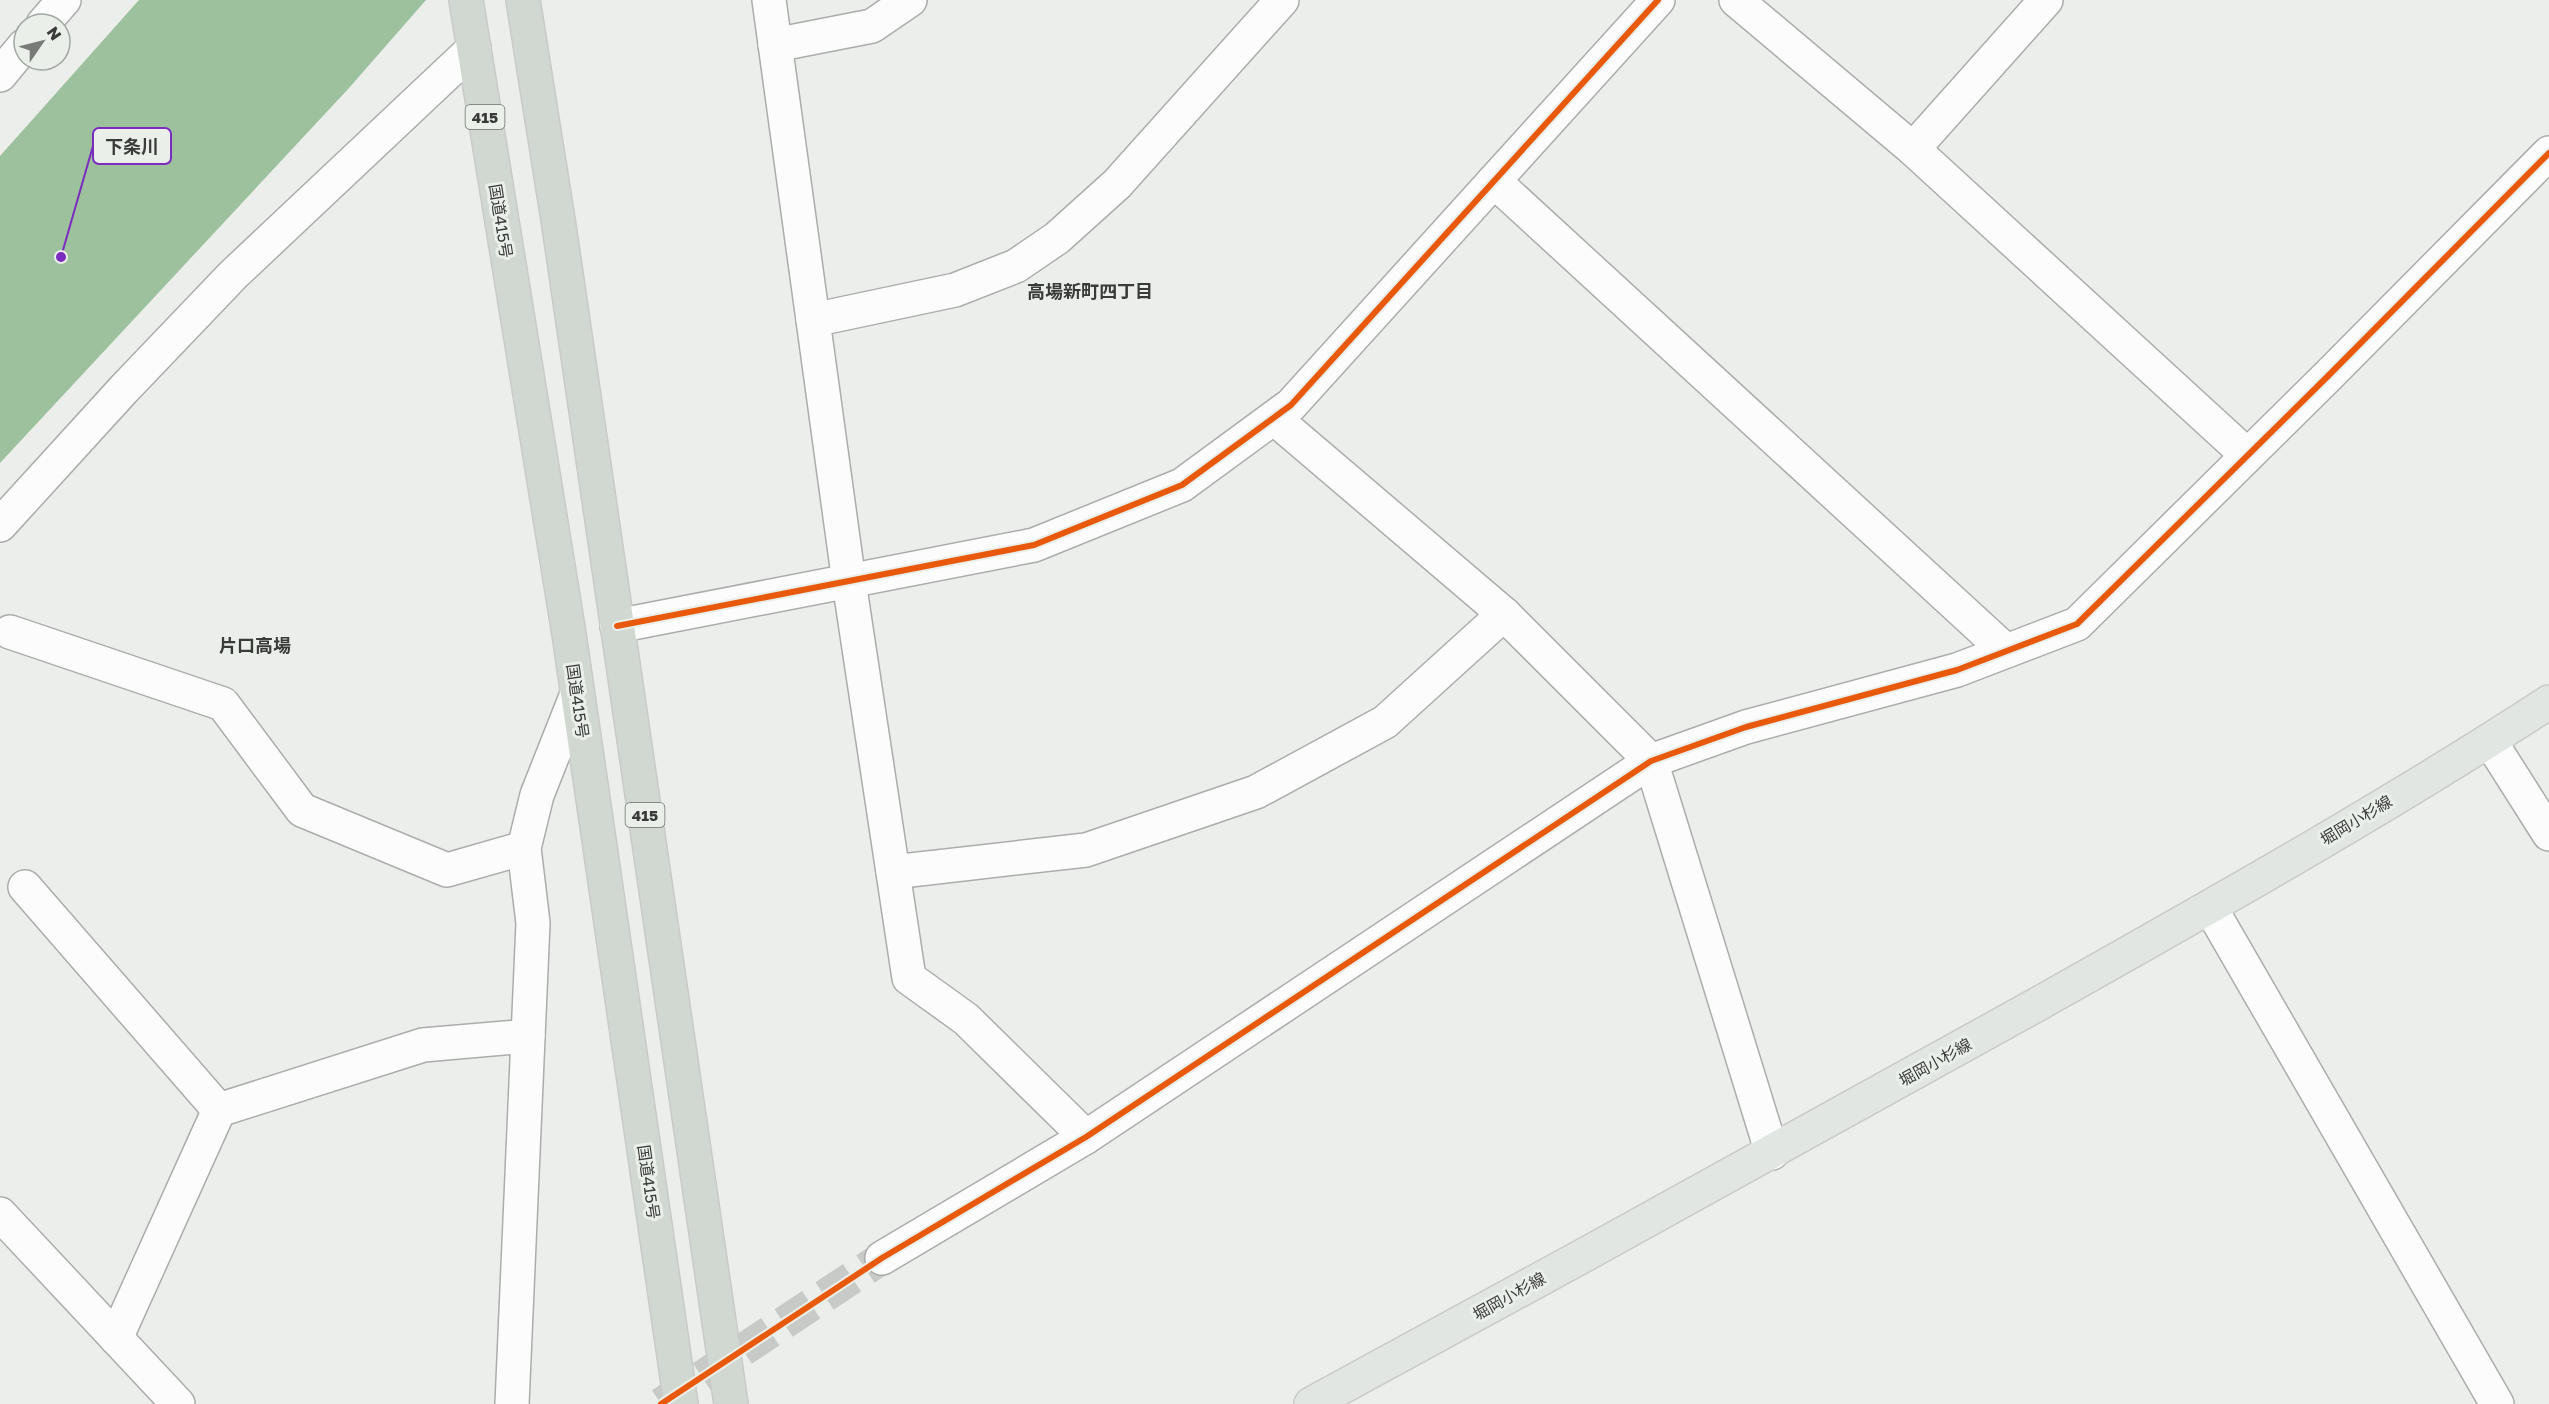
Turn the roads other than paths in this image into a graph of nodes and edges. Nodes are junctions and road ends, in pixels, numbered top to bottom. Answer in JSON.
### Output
{"nodes":[{"id":1,"x":64,"y":0,"type":"edge"},
{"id":2,"x":466,"y":0,"type":"edge"},
{"id":3,"x":523,"y":0,"type":"edge"},
{"id":4,"x":769,"y":0,"type":"edge"},
{"id":5,"x":910,"y":0,"type":"edge"},
{"id":6,"x":1282,"y":0,"type":"edge"},
{"id":7,"x":1658,"y":0,"type":"edge"},
{"id":8,"x":1736,"y":0,"type":"edge"},
{"id":9,"x":2046,"y":0,"type":"edge"},
{"id":10,"x":54,"y":12,"type":"edge"},
{"id":11,"x":775,"y":45,"type":"junction"},
{"id":12,"x":474,"y":48,"type":"junction"},
{"id":13,"x":12,"y":60,"type":"edge"},
{"id":14,"x":0,"y":75,"type":"edge"},
{"id":15,"x":1913,"y":149,"type":"junction"},
{"id":16,"x":2549,"y":153,"type":"edge"},
{"id":17,"x":1494,"y":181,"type":"junction"},
{"id":18,"x":813,"y":320,"type":"junction"},
{"id":19,"x":1274,"y":418,"type":"junction"},
{"id":20,"x":2247,"y":455,"type":"junction"},
{"id":21,"x":0,"y":525,"type":"edge"},
{"id":22,"x":849,"y":582,"type":"junction"},
{"id":23,"x":1504,"y":614,"type":"junction"},
{"id":24,"x":617,"y":626,"type":"junction"},
{"id":25,"x":10,"y":632,"type":"dead end"},
{"id":26,"x":2006,"y":651,"type":"junction"},
{"id":27,"x":577,"y":694,"type":"junction"},
{"id":28,"x":2549,"y":702,"type":"edge"},
{"id":29,"x":2490,"y":741,"type":"junction"},
{"id":30,"x":1652,"y":761,"type":"junction"},
{"id":31,"x":2549,"y":834,"type":"edge"},
{"id":32,"x":524,"y":848,"type":"junction"},
{"id":33,"x":893,"y":872,"type":"junction"},
{"id":34,"x":25,"y":887,"type":"dead end"},
{"id":35,"x":2210,"y":907,"type":"junction"},
{"id":36,"x":528,"y":1036,"type":"junction"},
{"id":37,"x":219,"y":1110,"type":"junction"},
{"id":38,"x":1086,"y":1137,"type":"junction"},
{"id":39,"x":1772,"y":1154,"type":"junction"},
{"id":40,"x":0,"y":1214,"type":"edge"},
{"id":41,"x":882,"y":1258,"type":"tunnel mouth"},
{"id":42,"x":116,"y":1338,"type":"junction"},
{"id":43,"x":178,"y":1404,"type":"edge"},
{"id":44,"x":512,"y":1404,"type":"edge"},
{"id":45,"x":681,"y":1404,"type":"edge"},
{"id":46,"x":731,"y":1404,"type":"edge"},
{"id":47,"x":1311,"y":1404,"type":"edge"},
{"id":48,"x":2497,"y":1404,"type":"edge"}],
"edges":[{"from":1,"to":10,"type":"street"},
{"from":2,"to":12,"type":"highway","name":"国道415号","number":"415"},
{"from":3,"to":24,"type":"highway","number":"415"},
{"from":4,"to":11,"type":"street"},
{"from":5,"to":11,"type":"street"},
{"from":6,"to":18,"type":"street"},
{"from":7,"to":17,"type":"street"},
{"from":8,"to":15,"type":"street"},
{"from":9,"to":15,"type":"street"},
{"from":11,"to":18,"type":"street"},
{"from":12,"to":21,"type":"street"},
{"from":12,"to":27,"type":"highway","name":"国道415号","number":"415"},
{"from":13,"to":14,"type":"street"},
{"from":15,"to":20,"type":"street"},
{"from":16,"to":20,"type":"street"},
{"from":17,"to":19,"type":"street"},
{"from":17,"to":26,"type":"street"},
{"from":18,"to":22,"type":"street"},
{"from":19,"to":22,"type":"street"},
{"from":19,"to":23,"type":"street"},
{"from":20,"to":26,"type":"street"},
{"from":22,"to":24,"type":"street"},
{"from":22,"to":33,"type":"street"},
{"from":23,"to":30,"type":"street"},
{"from":23,"to":33,"type":"street"},
{"from":24,"to":46,"type":"highway","number":"415"},
{"from":25,"to":32,"type":"street"},
{"from":26,"to":30,"type":"street"},
{"from":27,"to":32,"type":"street"},
{"from":27,"to":45,"type":"highway","name":"国道415号","number":"415"},
{"from":28,"to":29,"type":"main road","name":"堀岡小杉線"},
{"from":29,"to":31,"type":"street"},
{"from":29,"to":35,"type":"main road","name":"堀岡小杉線"},
{"from":30,"to":38,"type":"street"},
{"from":30,"to":39,"type":"street"},
{"from":32,"to":36,"type":"street"},
{"from":33,"to":38,"type":"street"},
{"from":34,"to":37,"type":"street"},
{"from":35,"to":39,"type":"main road","name":"堀岡小杉線"},
{"from":35,"to":48,"type":"street"},
{"from":36,"to":37,"type":"street"},
{"from":36,"to":44,"type":"street"},
{"from":37,"to":42,"type":"street"},
{"from":38,"to":41,"type":"street"},
{"from":39,"to":47,"type":"main road","name":"堀岡小杉線"},
{"from":40,"to":42,"type":"street"},
{"from":42,"to":43,"type":"street"}]}
